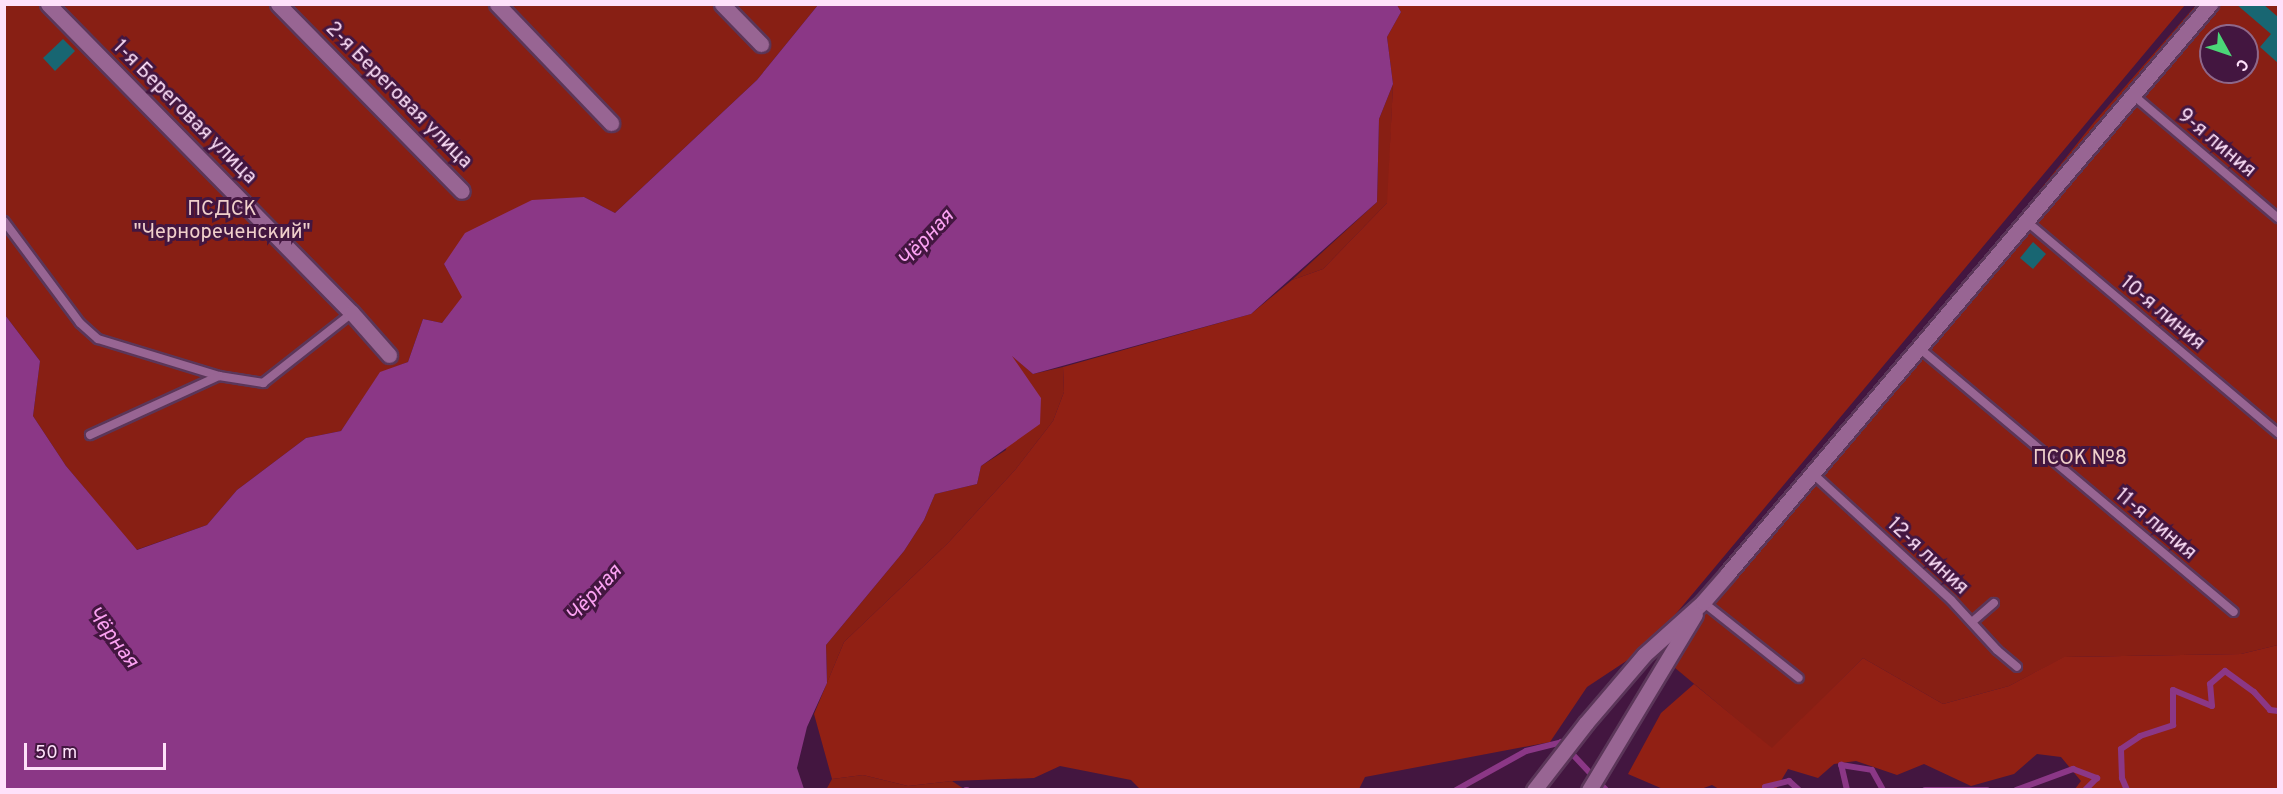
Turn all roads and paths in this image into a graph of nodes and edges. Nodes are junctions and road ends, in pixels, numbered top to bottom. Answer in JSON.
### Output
{"nodes":[{"id":1,"x":48,"y":4,"type":"edge"},
{"id":2,"x":278,"y":4,"type":"edge"},
{"id":3,"x":497,"y":4,"type":"edge"},
{"id":4,"x":722,"y":4,"type":"edge"},
{"id":5,"x":2210,"y":4,"type":"edge"},
{"id":6,"x":761,"y":44,"type":"dead end"},
{"id":7,"x":2133,"y":95,"type":"junction"},
{"id":8,"x":611,"y":123,"type":"dead end"},
{"id":9,"x":462,"y":191,"type":"dead end"},
{"id":10,"x":2278,"y":218,"type":"edge"},
{"id":11,"x":2025,"y":220,"type":"junction"},
{"id":12,"x":4,"y":221,"type":"edge"},
{"id":13,"x":352,"y":313,"type":"junction"},
{"id":14,"x":1917,"y":347,"type":"junction"},
{"id":15,"x":389,"y":355,"type":"dead end"},
{"id":16,"x":219,"y":376,"type":"junction"},
{"id":17,"x":2278,"y":433,"type":"edge"},
{"id":18,"x":90,"y":435,"type":"dead end"},
{"id":19,"x":1812,"y":473,"type":"junction"},
{"id":20,"x":1703,"y":602,"type":"junction"},
{"id":21,"x":1994,"y":603,"type":"dead end"},
{"id":22,"x":2234,"y":612,"type":"dead end"},
{"id":23,"x":1972,"y":622,"type":"junction"},
{"id":24,"x":2017,"y":667,"type":"dead end"},
{"id":25,"x":1800,"y":678,"type":"dead end"},
{"id":26,"x":1537,"y":785,"type":"edge"},
{"id":27,"x":1589,"y":789,"type":"edge"}],
"edges":[{"from":1,"to":13,"type":"street","name":"1-я Береговая улица"},
{"from":2,"to":9,"type":"street","name":"2-я Береговая улица"},
{"from":3,"to":8,"type":"street"},
{"from":4,"to":6,"type":"street"},
{"from":5,"to":7,"type":"street"},
{"from":7,"to":10,"type":"lane","name":"9-я линия"},
{"from":7,"to":11,"type":"street"},
{"from":11,"to":14,"type":"street"},
{"from":11,"to":17,"type":"lane","name":"10-я линия"},
{"from":12,"to":16,"type":"lane"},
{"from":13,"to":15,"type":"street","name":"1-я Береговая улица"},
{"from":13,"to":16,"type":"lane"},
{"from":14,"to":19,"type":"street"},
{"from":14,"to":22,"type":"lane","name":"11-я линия"},
{"from":16,"to":18,"type":"lane"},
{"from":19,"to":20,"type":"street"},
{"from":19,"to":23,"type":"lane","name":"12-я линия"},
{"from":20,"to":25,"type":"lane"},
{"from":20,"to":26,"type":"street"},
{"from":20,"to":27,"type":"street"},
{"from":21,"to":23,"type":"lane"},
{"from":23,"to":24,"type":"lane","name":"12-я линия"}]}
